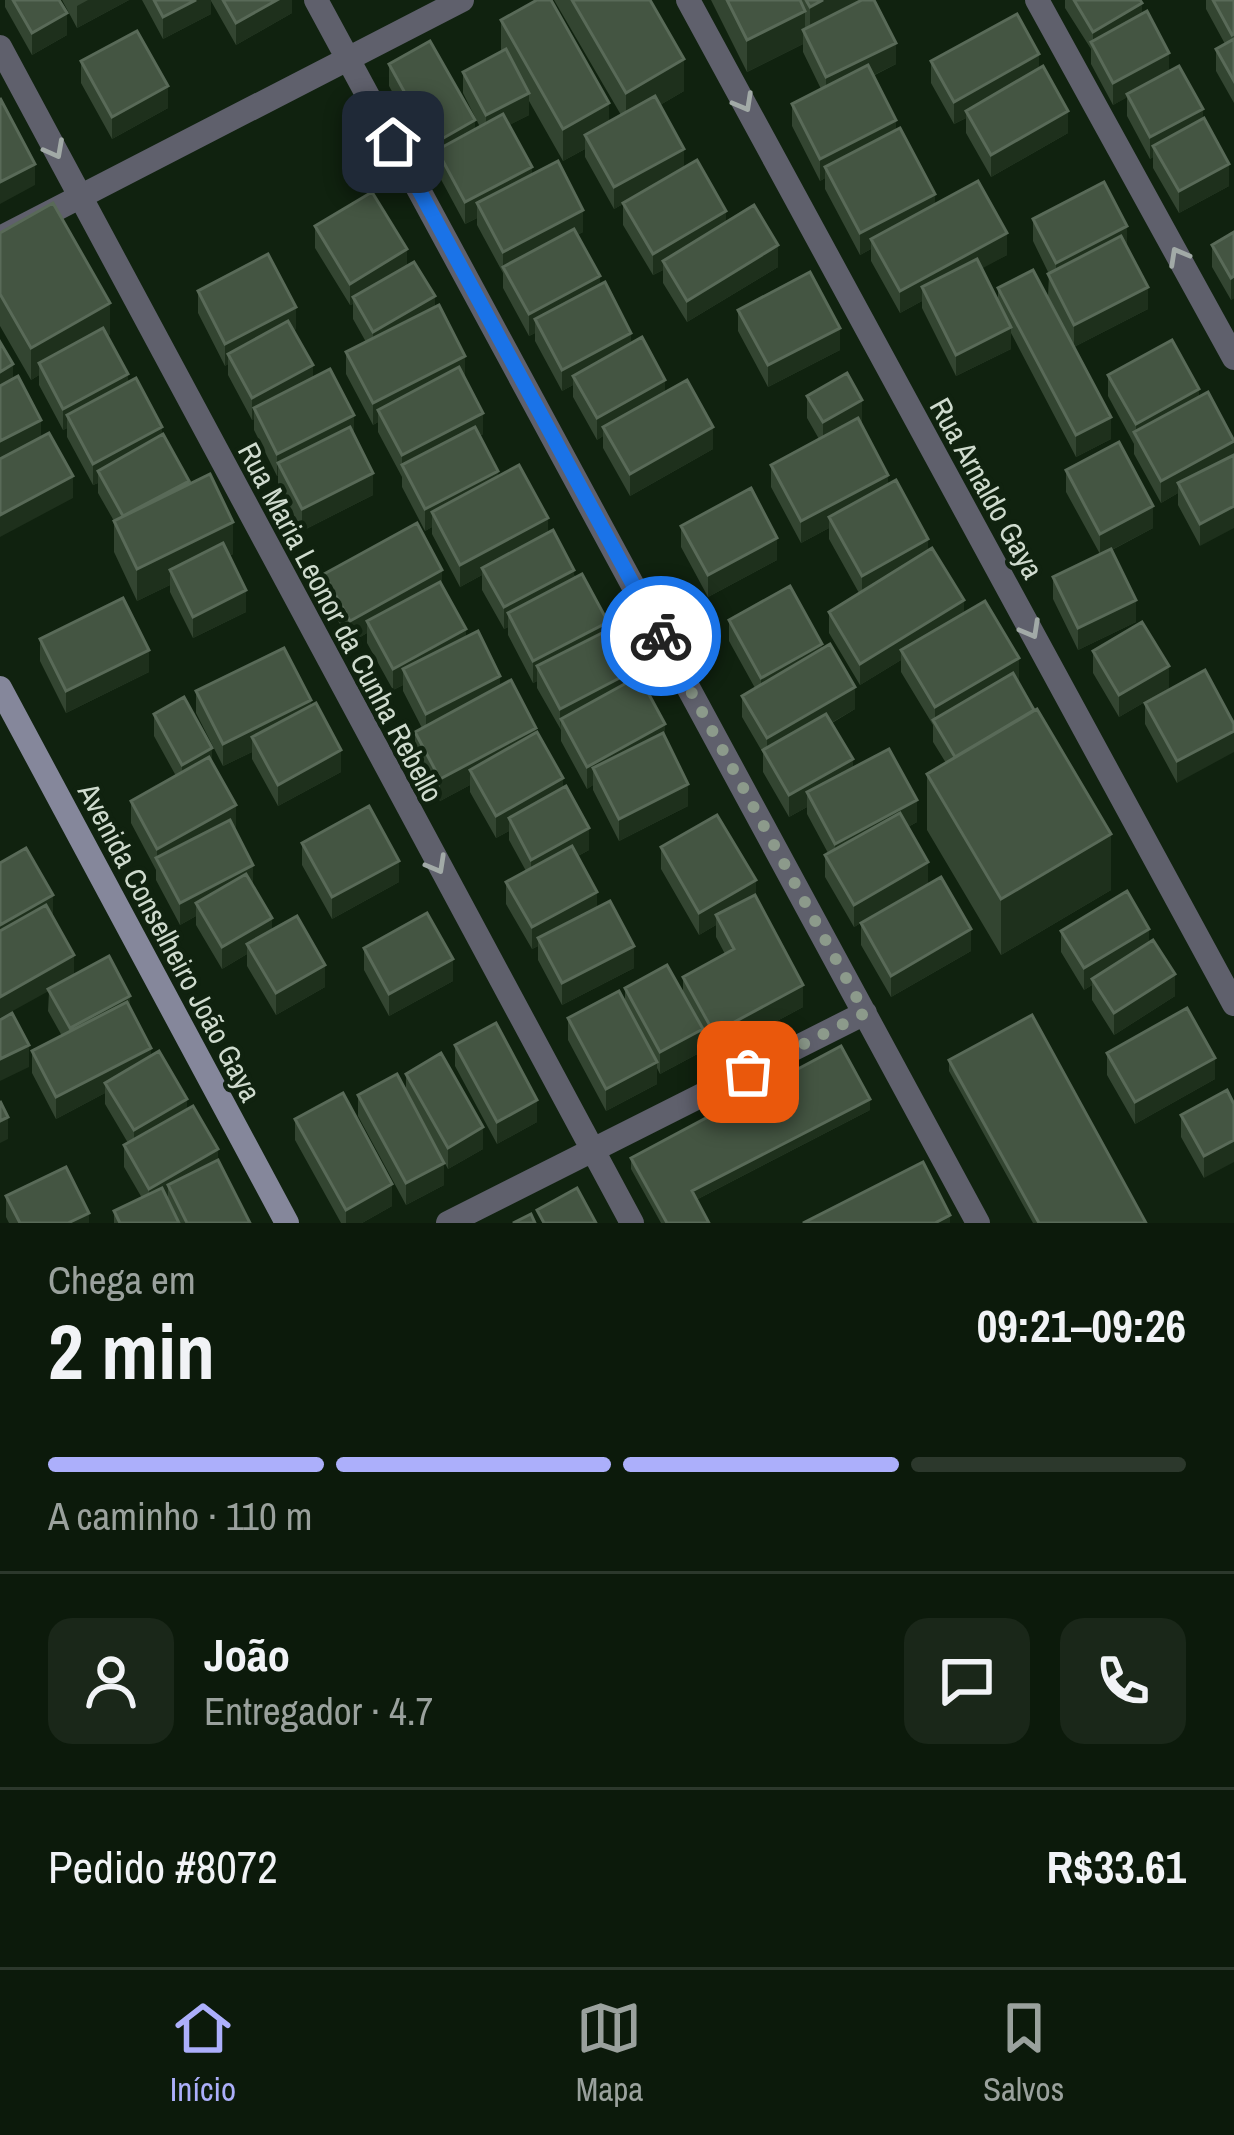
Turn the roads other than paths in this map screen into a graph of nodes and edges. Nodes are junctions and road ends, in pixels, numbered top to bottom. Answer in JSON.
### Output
{"nodes":[{"id":1,"x":316,"y":0,"type":"edge"},
{"id":2,"x":462,"y":0,"type":"edge"},
{"id":3,"x":688,"y":0,"type":"edge"},
{"id":4,"x":1036,"y":0,"type":"edge"},
{"id":5,"x":0,"y":47,"type":"edge"},
{"id":6,"x":348,"y":59,"type":"junction"},
{"id":7,"x":80,"y":197,"type":"junction"},
{"id":8,"x":0,"y":238,"type":"edge"},
{"id":9,"x":1234,"y":358,"type":"edge"},
{"id":10,"x":0,"y":688,"type":"edge"},
{"id":11,"x":1234,"y":1004,"type":"edge"},
{"id":12,"x":865,"y":1013,"type":"junction"},
{"id":13,"x":592,"y":1150,"type":"junction"},
{"id":14,"x":287,"y":1223,"type":"edge"},
{"id":15,"x":448,"y":1223,"type":"edge"},
{"id":16,"x":632,"y":1223,"type":"edge"},
{"id":17,"x":978,"y":1223,"type":"edge"}],
"edges":[{"from":1,"to":6,"type":"street"},
{"from":2,"to":6,"type":"street"},
{"from":3,"to":11,"type":"street","name":"Rua Arnaldo Gaya","one_way":true},
{"from":9,"to":4,"type":"street","one_way":true},
{"from":5,"to":7,"type":"street","name":"Rua Maria Leonor da Cunha Rebello","one_way":true},
{"from":6,"to":7,"type":"street"},
{"from":6,"to":12,"type":"street"},
{"from":7,"to":8,"type":"street"},
{"from":7,"to":13,"type":"street","name":"Rua Maria Leonor da Cunha Rebello","one_way":true},
{"from":10,"to":14,"type":"street","name":"Avenida Conselheiro João Gaya"},
{"from":12,"to":13,"type":"street"},
{"from":12,"to":17,"type":"street"},
{"from":13,"to":15,"type":"street"},
{"from":13,"to":16,"type":"street","name":"Rua Maria Leonor da Cunha Rebello"}]}
